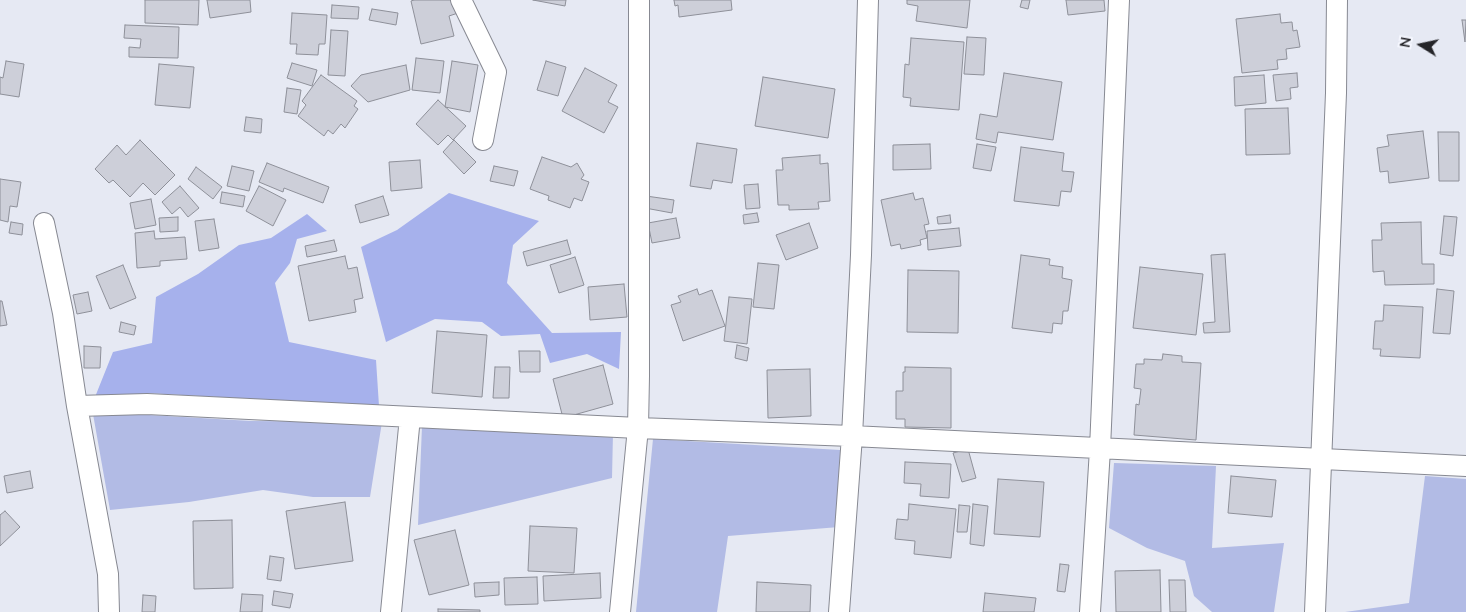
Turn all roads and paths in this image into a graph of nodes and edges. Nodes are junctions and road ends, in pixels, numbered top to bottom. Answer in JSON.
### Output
{"nodes":[{"id":1,"x":462,"y":0,"type":"edge"},
{"id":2,"x":639,"y":0,"type":"edge"},
{"id":3,"x":868,"y":0,"type":"edge"},
{"id":4,"x":1119,"y":0,"type":"edge"},
{"id":5,"x":1337,"y":0,"type":"edge"},
{"id":6,"x":482,"y":140,"type":"dead end"},
{"id":7,"x":44,"y":223,"type":"dead end"},
{"id":8,"x":77,"y":406,"type":"junction"},
{"id":9,"x":410,"y":416,"type":"junction"},
{"id":10,"x":638,"y":428,"type":"junction"},
{"id":11,"x":852,"y":436,"type":"junction"},
{"id":12,"x":1100,"y":449,"type":"junction"},
{"id":13,"x":1321,"y":460,"type":"junction"},
{"id":14,"x":1466,"y":466,"type":"edge"},
{"id":15,"x":109,"y":612,"type":"edge"},
{"id":16,"x":391,"y":612,"type":"edge"},
{"id":17,"x":620,"y":612,"type":"edge"},
{"id":18,"x":840,"y":612,"type":"edge"},
{"id":19,"x":1090,"y":612,"type":"edge"},
{"id":20,"x":1315,"y":612,"type":"edge"}],
"edges":[{"from":1,"to":6,"type":"street"},
{"from":2,"to":10,"type":"street"},
{"from":3,"to":11,"type":"street"},
{"from":4,"to":12,"type":"street"},
{"from":5,"to":13,"type":"street"},
{"from":7,"to":8,"type":"street"},
{"from":8,"to":9,"type":"street"},
{"from":8,"to":15,"type":"street"},
{"from":9,"to":10,"type":"street"},
{"from":9,"to":16,"type":"street"},
{"from":10,"to":11,"type":"street"},
{"from":10,"to":17,"type":"street"},
{"from":11,"to":12,"type":"street"},
{"from":11,"to":18,"type":"street"},
{"from":12,"to":13,"type":"street"},
{"from":12,"to":19,"type":"street"},
{"from":13,"to":14,"type":"street"},
{"from":13,"to":20,"type":"street"}]}
